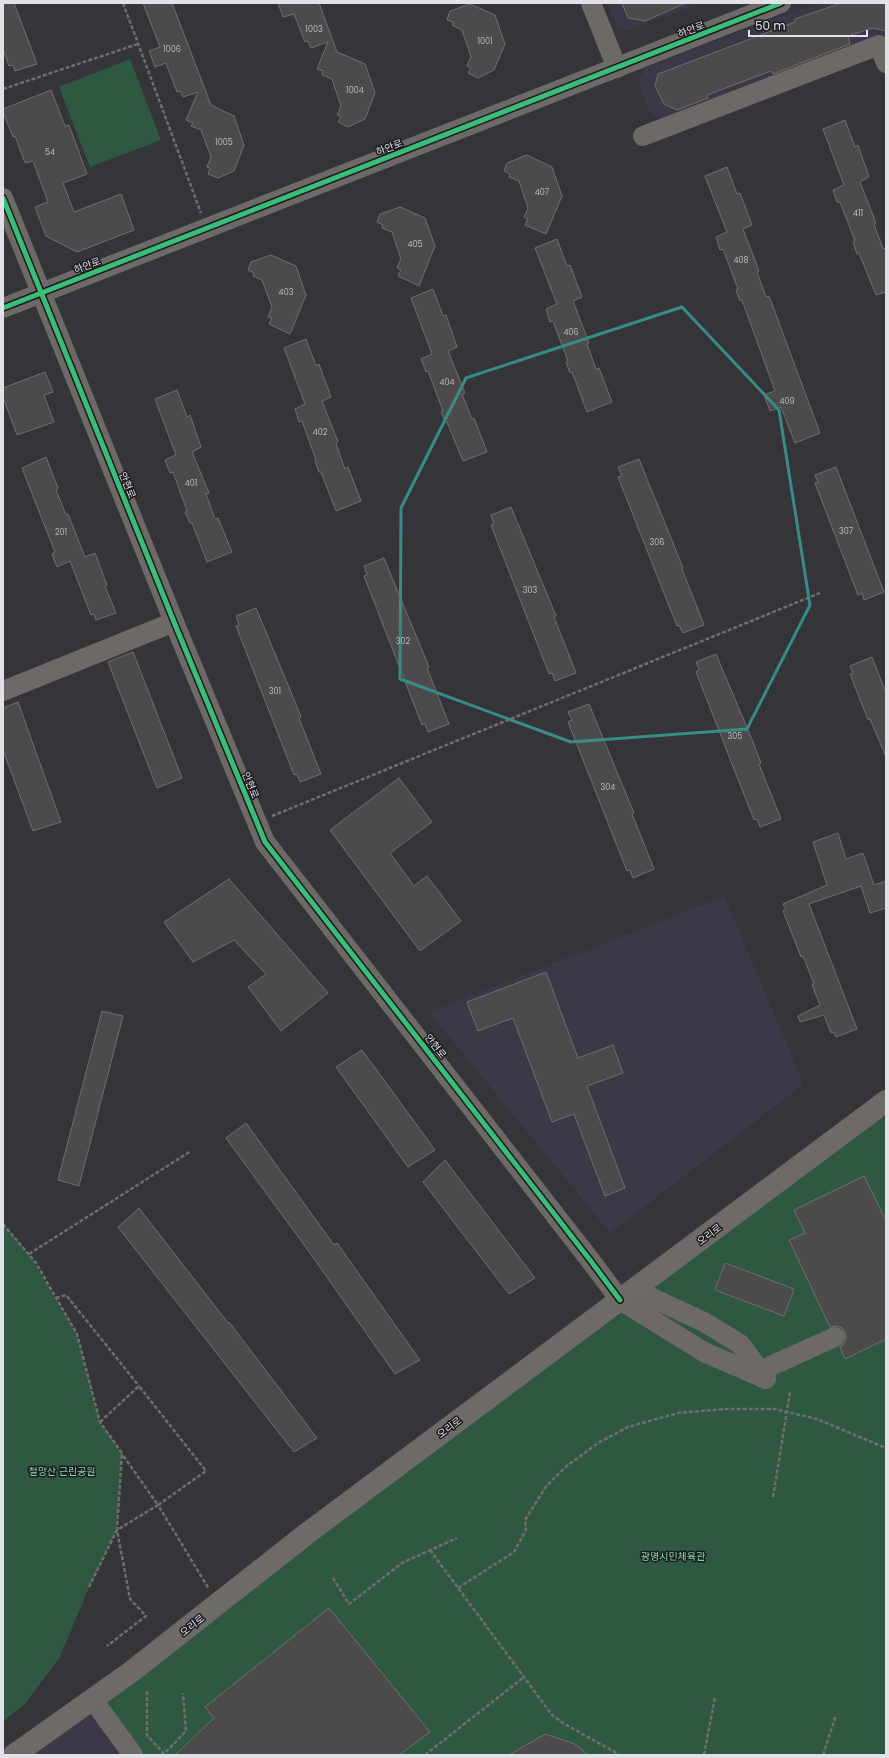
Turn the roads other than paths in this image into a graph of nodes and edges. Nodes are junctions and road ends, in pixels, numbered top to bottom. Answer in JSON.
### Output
{"nodes":[{"id":1,"x":591,"y":3,"type":"edge"},
{"id":2,"x":781,"y":3,"type":"edge"},
{"id":3,"x":886,"y":63,"type":"edge"},
{"id":4,"x":617,"y":68,"type":"junction"},
{"id":5,"x":643,"y":136,"type":"dead end"},
{"id":6,"x":3,"y":198,"type":"edge"},
{"id":7,"x":41,"y":293,"type":"junction"},
{"id":8,"x":3,"y":308,"type":"edge"},
{"id":9,"x":174,"y":622,"type":"junction"},
{"id":10,"x":3,"y":691,"type":"edge"},
{"id":11,"x":886,"y":1101,"type":"edge"},
{"id":12,"x":628,"y":1295,"type":"junction"},
{"id":13,"x":835,"y":1337,"type":"dead end"},
{"id":14,"x":93,"y":1700,"type":"junction"},
{"id":15,"x":14,"y":1755,"type":"edge"},
{"id":16,"x":133,"y":1755,"type":"edge"}],
"edges":[{"from":1,"to":4,"type":"street"},
{"from":2,"to":4,"type":"street","name":"하안로"},
{"from":3,"to":5,"type":"street"},
{"from":4,"to":7,"type":"street","name":"하안로"},
{"from":6,"to":7,"type":"street","name":"안현로"},
{"from":7,"to":8,"type":"street","name":"하안로"},
{"from":7,"to":9,"type":"street","name":"안현로"},
{"from":9,"to":10,"type":"street"},
{"from":9,"to":12,"type":"street","name":"안현로"},
{"from":11,"to":12,"type":"main road","name":"오리로"},
{"from":12,"to":13,"type":"street"},
{"from":12,"to":14,"type":"main road","name":"오리로"},
{"from":14,"to":15,"type":"main road","name":"오리로"},
{"from":14,"to":16,"type":"street"}]}
